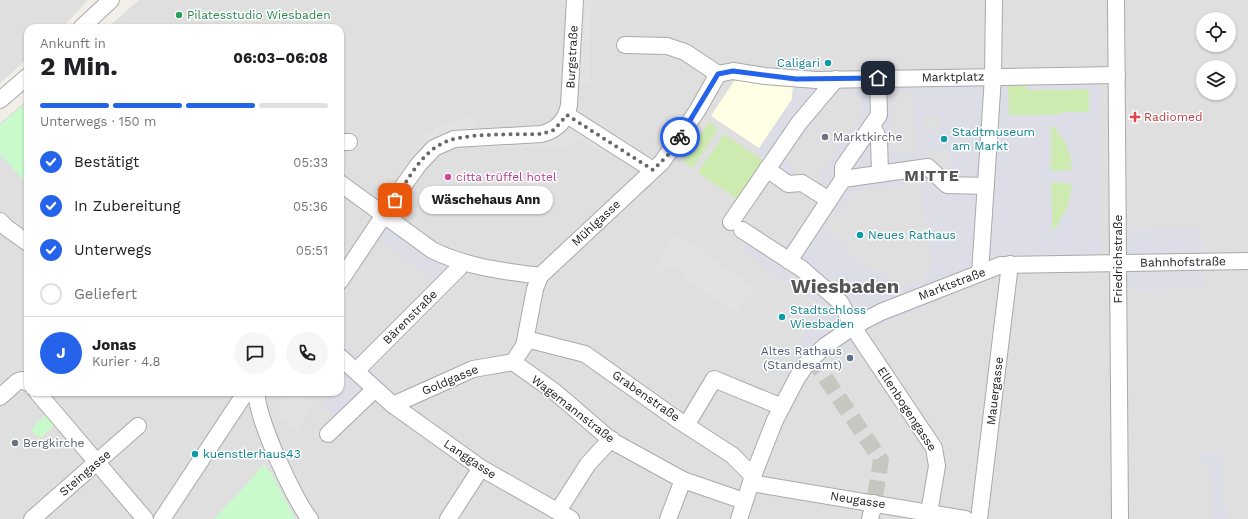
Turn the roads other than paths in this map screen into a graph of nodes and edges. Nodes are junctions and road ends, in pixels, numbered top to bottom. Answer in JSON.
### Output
{"nodes":[{"id":1,"x":111,"y":0,"type":"edge"},
{"id":2,"x":575,"y":0,"type":"edge"},
{"id":3,"x":994,"y":0,"type":"edge"},
{"id":4,"x":1116,"y":0,"type":"edge"},
{"id":5,"x":85,"y":24,"type":"edge"},
{"id":6,"x":625,"y":46,"type":"dead end"},
{"id":7,"x":718,"y":74,"type":"junction"},
{"id":8,"x":993,"y":77,"type":"junction"},
{"id":9,"x":878,"y":78,"type":"junction"},
{"id":10,"x":24,"y":79,"type":"edge"},
{"id":11,"x":1117,"y":79,"type":"junction"},
{"id":12,"x":836,"y":80,"type":"junction"},
{"id":13,"x":0,"y":100,"type":"edge"},
{"id":14,"x":567,"y":115,"type":"junction"},
{"id":15,"x":872,"y":125,"type":"junction"},
{"id":16,"x":767,"y":169,"type":"junction"},
{"id":17,"x":653,"y":170,"type":"junction"},
{"id":18,"x":880,"y":173,"type":"junction"},
{"id":19,"x":843,"y":179,"type":"junction"},
{"id":20,"x":344,"y":186,"type":"edge"},
{"id":21,"x":986,"y":186,"type":"junction"},
{"id":22,"x":829,"y":200,"type":"junction"},
{"id":23,"x":385,"y":216,"type":"junction"},
{"id":24,"x":2,"y":228,"type":"edge"},
{"id":25,"x":24,"y":241,"type":"edge"},
{"id":26,"x":789,"y":261,"type":"junction"},
{"id":27,"x":1248,"y":261,"type":"edge"},
{"id":28,"x":462,"y":262,"type":"junction"},
{"id":29,"x":1010,"y":264,"type":"junction"},
{"id":30,"x":1118,"y":264,"type":"junction"},
{"id":31,"x":980,"y":273,"type":"junction"},
{"id":32,"x":344,"y":275,"type":"edge"},
{"id":33,"x":540,"y":276,"type":"junction"},
{"id":34,"x":856,"y":331,"type":"junction"},
{"id":35,"x":526,"y":339,"type":"junction"},
{"id":36,"x":344,"y":360,"type":"edge"},
{"id":37,"x":513,"y":362,"type":"junction"},
{"id":38,"x":356,"y":371,"type":"junction"},
{"id":39,"x":24,"y":381,"type":"edge"},
{"id":40,"x":376,"y":389,"type":"junction"},
{"id":41,"x":40,"y":396,"type":"edge"},
{"id":42,"x":248,"y":396,"type":"edge"},
{"id":43,"x":250,"y":396,"type":"edge"},
{"id":44,"x":0,"y":397,"type":"edge"},
{"id":45,"x":393,"y":404,"type":"junction"},
{"id":46,"x":782,"y":407,"type":"junction"},
{"id":47,"x":687,"y":424,"type":"junction"},
{"id":48,"x":138,"y":426,"type":"dead end"},
{"id":49,"x":328,"y":434,"type":"dead end"},
{"id":50,"x":611,"y":439,"type":"junction"},
{"id":51,"x":98,"y":462,"type":"junction"},
{"id":52,"x":481,"y":468,"type":"junction"},
{"id":53,"x":752,"y":479,"type":"junction"},
{"id":54,"x":683,"y":480,"type":"junction"},
{"id":55,"x":744,"y":501,"type":"junction"},
{"id":56,"x":874,"y":503,"type":"junction"},
{"id":57,"x":564,"y":515,"type":"edge"},
{"id":58,"x":929,"y":516,"type":"edge"},
{"id":59,"x":32,"y":519,"type":"edge"},
{"id":60,"x":145,"y":519,"type":"edge"},
{"id":61,"x":162,"y":519,"type":"edge"},
{"id":62,"x":310,"y":519,"type":"edge"},
{"id":63,"x":448,"y":519,"type":"edge"},
{"id":64,"x":668,"y":519,"type":"edge"},
{"id":65,"x":740,"y":519,"type":"edge"},
{"id":66,"x":870,"y":519,"type":"edge"},
{"id":67,"x":965,"y":519,"type":"edge"},
{"id":68,"x":979,"y":519,"type":"edge"},
{"id":69,"x":1120,"y":519,"type":"edge"}],
"edges":[{"from":1,"to":5,"type":"street"},
{"from":2,"to":14,"type":"street","name":"Burgstraße"},
{"from":3,"to":8,"type":"street"},
{"from":4,"to":11,"type":"street","name":"Friedrichstraße"},
{"from":6,"to":7,"type":"street"},
{"from":7,"to":12,"type":"street","name":"Marktplatz"},
{"from":7,"to":17,"type":"street","name":"Mühlgasse"},
{"from":8,"to":9,"type":"street","name":"Marktplatz"},
{"from":8,"to":11,"type":"street"},
{"from":8,"to":21,"type":"street","name":"Marktplatz"},
{"from":9,"to":12,"type":"street","name":"Marktplatz"},
{"from":9,"to":15,"type":"street"},
{"from":10,"to":13,"type":"street"},
{"from":11,"to":30,"type":"street","name":"Friedrichstraße"},
{"from":12,"to":16,"type":"street"},
{"from":14,"to":17,"type":"street"},
{"from":14,"to":23,"type":"street"},
{"from":15,"to":18,"type":"street"},
{"from":15,"to":19,"type":"street"},
{"from":16,"to":22,"type":"street"},
{"from":16,"to":26,"type":"street","name":"Ellenbogengasse"},
{"from":17,"to":33,"type":"street","name":"Mühlgasse"},
{"from":18,"to":19,"type":"street"},
{"from":18,"to":21,"type":"street"},
{"from":19,"to":22,"type":"street"},
{"from":20,"to":23,"type":"street"},
{"from":21,"to":31,"type":"street","name":"Marktplatz"},
{"from":22,"to":26,"type":"street"},
{"from":23,"to":28,"type":"street"},
{"from":23,"to":32,"type":"street"},
{"from":24,"to":25,"type":"street"},
{"from":26,"to":34,"type":"street","name":"Ellenbogengasse"},
{"from":27,"to":30,"type":"street","name":"Bahnhofstraße"},
{"from":28,"to":33,"type":"street"},
{"from":28,"to":38,"type":"street","name":"Bärenstraße"},
{"from":29,"to":30,"type":"street","name":"Marktstraße"},
{"from":29,"to":31,"type":"street","name":"Marktstraße"},
{"from":29,"to":68,"type":"street","name":"Mauergasse"},
{"from":30,"to":69,"type":"street","name":"Friedrichstraße"},
{"from":31,"to":34,"type":"street","name":"Marktstraße"},
{"from":33,"to":35,"type":"street"},
{"from":34,"to":46,"type":"street","name":"Marktstraße"},
{"from":34,"to":58,"type":"street","name":"Ellenbogengasse"},
{"from":35,"to":37,"type":"street"},
{"from":35,"to":47,"type":"street","name":"Grabenstraße"},
{"from":36,"to":38,"type":"street","name":"Langgasse"},
{"from":37,"to":45,"type":"street","name":"Goldgasse"},
{"from":37,"to":50,"type":"street","name":"Wagemannstraße"},
{"from":38,"to":40,"type":"street","name":"Langgasse"},
{"from":39,"to":44,"type":"street"},
{"from":40,"to":45,"type":"street","name":"Langgasse"},
{"from":40,"to":49,"type":"street"},
{"from":41,"to":51,"type":"street"},
{"from":42,"to":61,"type":"street"},
{"from":43,"to":62,"type":"street"},
{"from":45,"to":52,"type":"street","name":"Langgasse"},
{"from":46,"to":47,"type":"street"},
{"from":46,"to":53,"type":"street","name":"Marktstraße"},
{"from":47,"to":53,"type":"street","name":"Grabenstraße"},
{"from":48,"to":51,"type":"street","name":"Steingasse"},
{"from":50,"to":54,"type":"street","name":"Wagemannstraße"},
{"from":50,"to":57,"type":"street"},
{"from":51,"to":59,"type":"street","name":"Steingasse"},
{"from":51,"to":60,"type":"street"},
{"from":52,"to":57,"type":"street","name":"Langgasse"},
{"from":52,"to":63,"type":"street"},
{"from":53,"to":55,"type":"street","name":"Marktstraße"},
{"from":53,"to":56,"type":"street","name":"Neugasse"},
{"from":54,"to":55,"type":"street","name":"Wagemannstraße"},
{"from":54,"to":64,"type":"street"},
{"from":55,"to":65,"type":"street","name":"Marktstraße"},
{"from":56,"to":58,"type":"street","name":"Neugasse"},
{"from":56,"to":66,"type":"street"},
{"from":58,"to":67,"type":"street","name":"Neugasse"}]}
